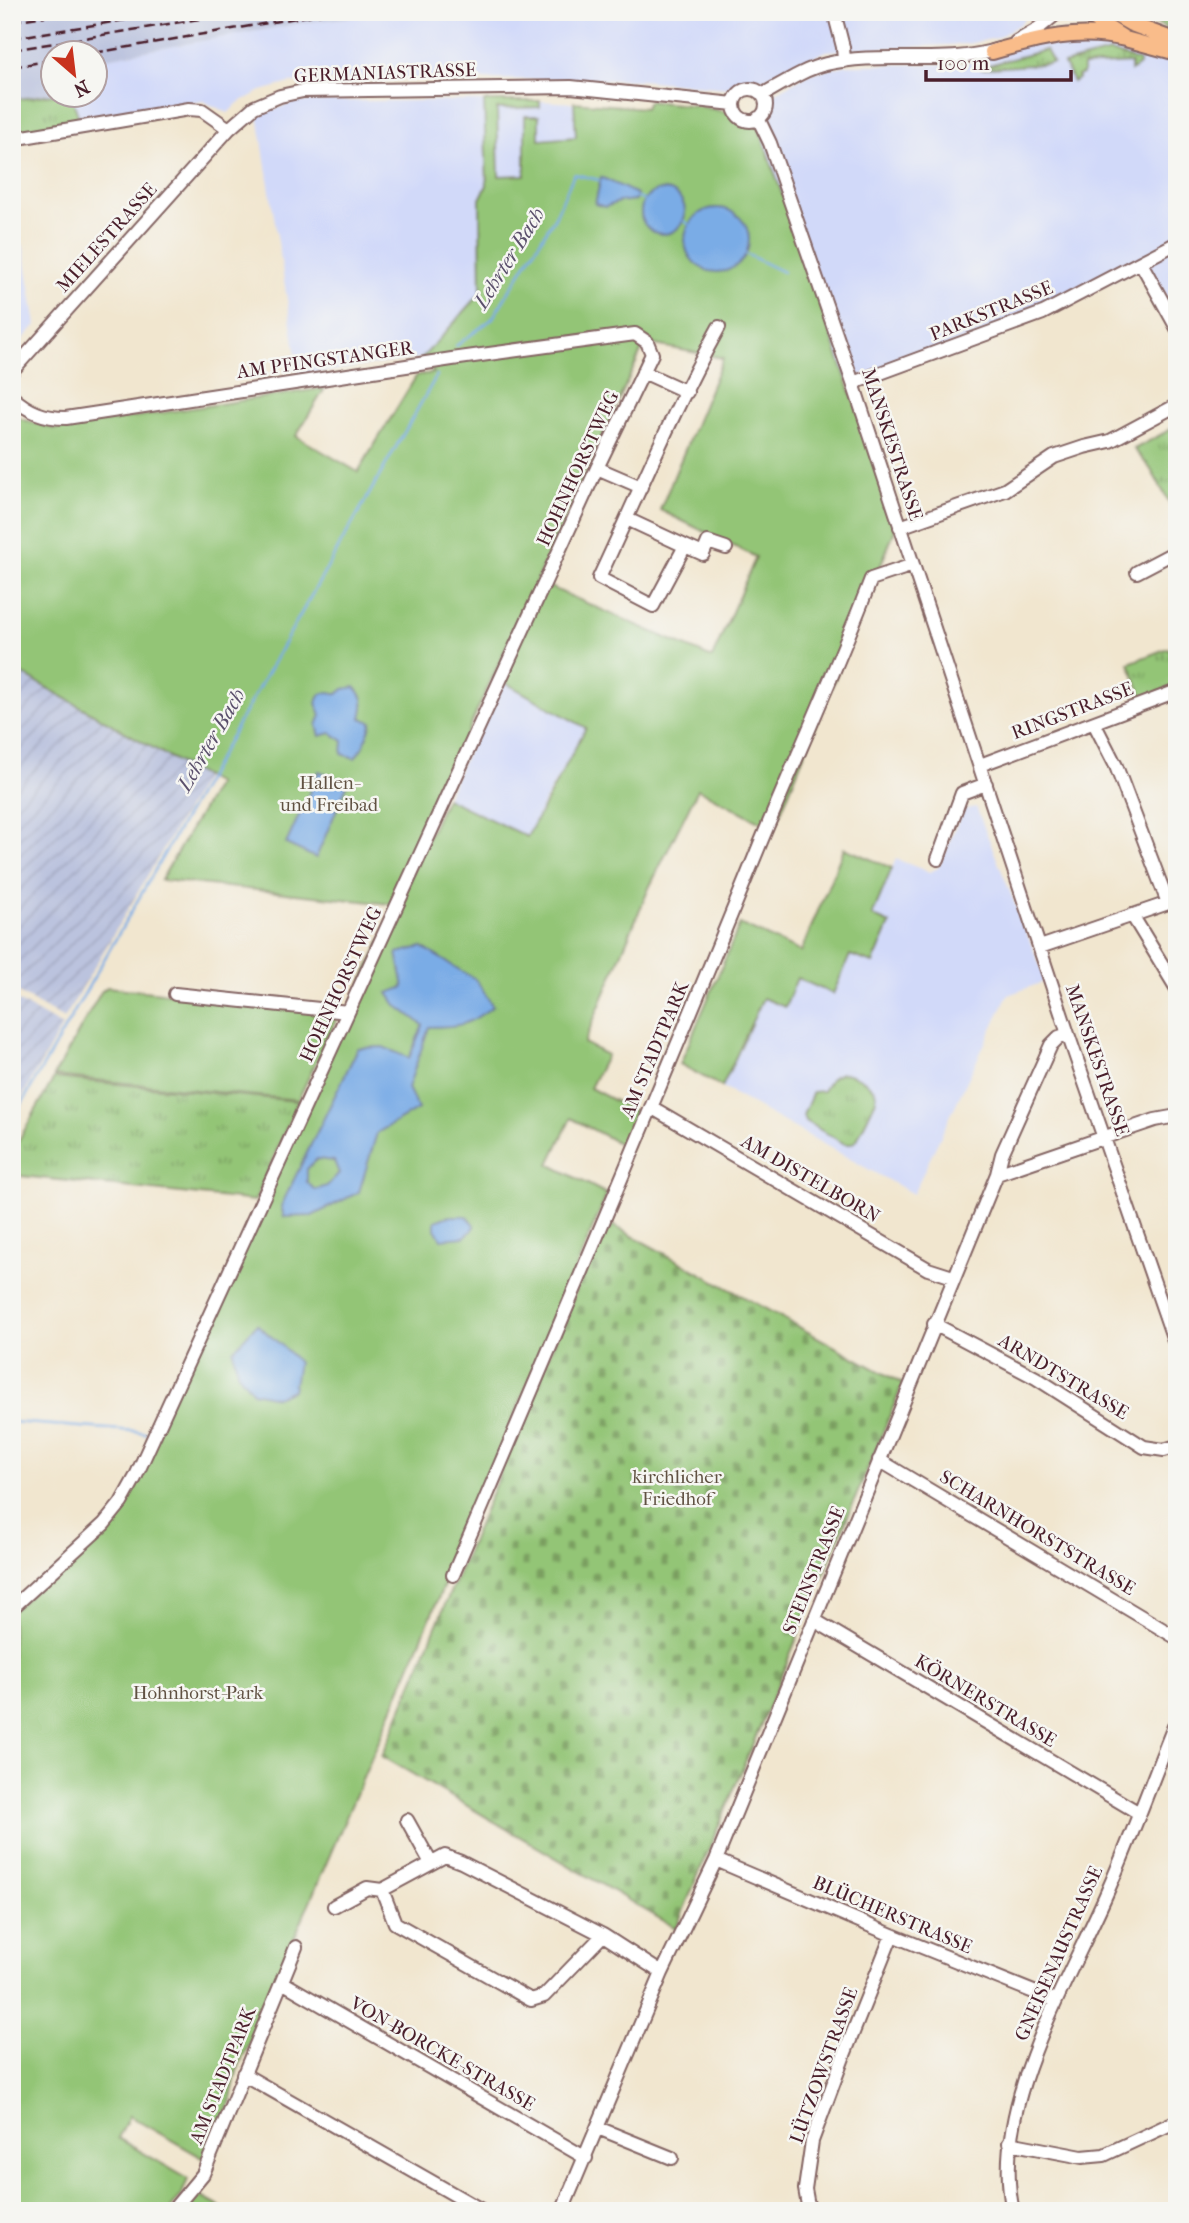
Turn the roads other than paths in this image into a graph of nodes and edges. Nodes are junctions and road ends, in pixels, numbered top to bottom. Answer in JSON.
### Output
{"nodes":[{"id":1,"x":834,"y":12,"type":"edge"},
{"id":2,"x":1058,"y":12,"type":"edge"},
{"id":3,"x":1083,"y":12,"type":"edge"},
{"id":4,"x":1110,"y":12,"type":"edge"},
{"id":5,"x":1125,"y":39,"type":"junction"},
{"id":6,"x":1177,"y":41,"type":"edge"},
{"id":7,"x":992,"y":52,"type":"junction"},
{"id":8,"x":1177,"y":53,"type":"edge"},
{"id":9,"x":844,"y":61,"type":"junction"},
{"id":10,"x":762,"y":95,"type":"junction"},
{"id":11,"x":734,"y":104,"type":"junction"},
{"id":12,"x":758,"y":118,"type":"junction"},
{"id":13,"x":229,"y":129,"type":"junction"},
{"id":14,"x":12,"y":139,"type":"edge"},
{"id":15,"x":1177,"y":243,"type":"edge"},
{"id":16,"x":1141,"y":263,"type":"junction"},
{"id":17,"x":719,"y":327,"type":"dead end"},
{"id":18,"x":1177,"y":328,"type":"edge"},
{"id":19,"x":647,"y":342,"type":"joint"},
{"id":20,"x":12,"y":371,"type":"edge"},
{"id":21,"x":643,"y":372,"type":"junction"},
{"id":22,"x":853,"y":383,"type":"junction"},
{"id":23,"x":687,"y":392,"type":"junction"},
{"id":24,"x":12,"y":397,"type":"edge"},
{"id":25,"x":1177,"y":405,"type":"edge"},
{"id":26,"x":601,"y":470,"type":"junction"},
{"id":27,"x":642,"y":487,"type":"junction"},
{"id":28,"x":627,"y":519,"type":"junction"},
{"id":29,"x":900,"y":527,"type":"junction"},
{"id":30,"x":685,"y":546,"type":"junction"},
{"id":31,"x":726,"y":548,"type":"dead end"},
{"id":32,"x":1177,"y":551,"type":"edge"},
{"id":33,"x":913,"y":565,"type":"junction"},
{"id":34,"x":1137,"y":572,"type":"dead end"},
{"id":35,"x":1177,"y":691,"type":"edge"},
{"id":36,"x":1094,"y":723,"type":"junction"},
{"id":37,"x":980,"y":765,"type":"junction"},
{"id":38,"x":986,"y":784,"type":"junction"},
{"id":39,"x":938,"y":859,"type":"dead end"},
{"id":40,"x":1172,"y":902,"type":"edge"},
{"id":41,"x":1132,"y":915,"type":"junction"},
{"id":42,"x":1040,"y":947,"type":"junction"},
{"id":43,"x":1177,"y":989,"type":"edge"},
{"id":44,"x":175,"y":993,"type":"dead end"},
{"id":45,"x":348,"y":1012,"type":"junction"},
{"id":46,"x":1068,"y":1034,"type":"junction"},
{"id":47,"x":650,"y":1107,"type":"junction"},
{"id":48,"x":1177,"y":1116,"type":"edge"},
{"id":49,"x":1104,"y":1137,"type":"junction"},
{"id":50,"x":997,"y":1174,"type":"junction"},
{"id":51,"x":953,"y":1277,"type":"junction"},
{"id":52,"x":934,"y":1324,"type":"junction"},
{"id":53,"x":1177,"y":1349,"type":"edge"},
{"id":54,"x":1177,"y":1446,"type":"edge"},
{"id":55,"x":879,"y":1460,"type":"junction"},
{"id":56,"x":453,"y":1575,"type":"dead end"},
{"id":57,"x":12,"y":1608,"type":"edge"},
{"id":58,"x":814,"y":1620,"type":"junction"},
{"id":59,"x":1177,"y":1638,"type":"edge"},
{"id":60,"x":1177,"y":1719,"type":"edge"},
{"id":61,"x":1139,"y":1813,"type":"junction"},
{"id":62,"x":407,"y":1820,"type":"dead end"},
{"id":63,"x":716,"y":1860,"type":"junction"},
{"id":64,"x":430,"y":1863,"type":"junction"},
{"id":65,"x":382,"y":1890,"type":"junction"},
{"id":66,"x":334,"y":1906,"type":"dead end"},
{"id":67,"x":603,"y":1935,"type":"junction"},
{"id":68,"x":892,"y":1935,"type":"junction"},
{"id":69,"x":296,"y":1947,"type":"dead end"},
{"id":70,"x":662,"y":1973,"type":"junction"},
{"id":71,"x":282,"y":1982,"type":"junction"},
{"id":72,"x":1056,"y":2001,"type":"junction"},
{"id":73,"x":243,"y":2074,"type":"junction"},
{"id":74,"x":1177,"y":2121,"type":"edge"},
{"id":75,"x":598,"y":2128,"type":"junction"},
{"id":76,"x":1009,"y":2143,"type":"junction"},
{"id":77,"x":586,"y":2158,"type":"junction"},
{"id":78,"x":672,"y":2158,"type":"dead end"},
{"id":79,"x":172,"y":2211,"type":"edge"},
{"id":80,"x":482,"y":2211,"type":"edge"},
{"id":81,"x":562,"y":2211,"type":"edge"},
{"id":82,"x":809,"y":2211,"type":"edge"},
{"id":83,"x":1013,"y":2211,"type":"edge"}],
"edges":[{"from":1,"to":9,"type":"street"},
{"from":2,"to":7,"type":"street"},
{"from":3,"to":5,"type":"main road"},
{"from":4,"to":6,"type":"main road"},
{"from":5,"to":7,"type":"main road"},
{"from":5,"to":8,"type":"main road"},
{"from":7,"to":9,"type":"street"},
{"from":9,"to":10,"type":"street"},
{"from":10,"to":11,"type":"street"},
{"from":10,"to":12,"type":"street"},
{"from":11,"to":12,"type":"street"},
{"from":11,"to":13,"type":"street","name":"GERMANIASTRASSE"},
{"from":12,"to":22,"type":"street","name":"MANSKESTRASSE"},
{"from":13,"to":14,"type":"street"},
{"from":13,"to":20,"type":"street","name":"MIELESTRASSE"},
{"from":15,"to":16,"type":"street","name":"PARKSTRASSE"},
{"from":16,"to":18,"type":"street"},
{"from":16,"to":22,"type":"street","name":"PARKSTRASSE"},
{"from":17,"to":23,"type":"street"},
{"from":19,"to":21,"type":"street","name":"HOHNHORSTWEG"},
{"from":19,"to":24,"type":"street","name":"AM PFINGSTANGER"},
{"from":21,"to":23,"type":"street"},
{"from":21,"to":26,"type":"street","name":"HOHNHORSTWEG"},
{"from":22,"to":29,"type":"street","name":"MANSKESTRASSE"},
{"from":23,"to":27,"type":"street"},
{"from":25,"to":29,"type":"street"},
{"from":26,"to":27,"type":"street"},
{"from":26,"to":45,"type":"street","name":"HOHNHORSTWEG"},
{"from":27,"to":28,"type":"street"},
{"from":28,"to":30,"type":"street"},
{"from":28,"to":30,"type":"street"},
{"from":29,"to":33,"type":"street","name":"MANSKESTRASSE"},
{"from":30,"to":31,"type":"street"},
{"from":32,"to":34,"type":"street"},
{"from":33,"to":37,"type":"street","name":"MANSKESTRASSE"},
{"from":33,"to":47,"type":"street","name":"AM STADTPARK"},
{"from":35,"to":36,"type":"street","name":"RINGSTRASSE"},
{"from":36,"to":37,"type":"street","name":"RINGSTRASSE"},
{"from":36,"to":40,"type":"street"},
{"from":37,"to":38,"type":"street","name":"MANSKESTRASSE"},
{"from":38,"to":39,"type":"street"},
{"from":38,"to":42,"type":"street","name":"MANSKESTRASSE"},
{"from":40,"to":41,"type":"street"},
{"from":41,"to":42,"type":"street"},
{"from":41,"to":43,"type":"street"},
{"from":42,"to":46,"type":"street","name":"MANSKESTRASSE"},
{"from":44,"to":45,"type":"street"},
{"from":45,"to":57,"type":"street","name":"HOHNHORSTWEG"},
{"from":46,"to":49,"type":"street","name":"MANSKESTRASSE"},
{"from":46,"to":50,"type":"street","name":"STEINSTRASSE"},
{"from":47,"to":51,"type":"street","name":"AM DISTELBORN"},
{"from":47,"to":56,"type":"street","name":"AM STADTPARK"},
{"from":48,"to":49,"type":"street"},
{"from":49,"to":50,"type":"street"},
{"from":49,"to":53,"type":"street","name":"MANSKESTRASSE"},
{"from":50,"to":51,"type":"street","name":"STEINSTRASSE"},
{"from":51,"to":52,"type":"street","name":"STEINSTRASSE"},
{"from":52,"to":54,"type":"street","name":"ARNDTSTRASSE"},
{"from":52,"to":55,"type":"street","name":"STEINSTRASSE"},
{"from":55,"to":58,"type":"street","name":"STEINSTRASSE"},
{"from":55,"to":59,"type":"street","name":"SCHARNHORSTSTRASSE"},
{"from":58,"to":61,"type":"street","name":"KÖRNERSTRASSE"},
{"from":58,"to":63,"type":"street","name":"STEINSTRASSE"},
{"from":60,"to":61,"type":"street","name":"GNEISENAUSTRASSE"},
{"from":61,"to":72,"type":"street","name":"GNEISENAUSTRASSE"},
{"from":62,"to":64,"type":"street"},
{"from":63,"to":68,"type":"street","name":"BLÜCHERSTRASSE"},
{"from":63,"to":70,"type":"street","name":"STEINSTRASSE"},
{"from":64,"to":65,"type":"street"},
{"from":64,"to":67,"type":"street"},
{"from":65,"to":66,"type":"street"},
{"from":65,"to":67,"type":"street"},
{"from":67,"to":70,"type":"street"},
{"from":68,"to":72,"type":"street","name":"BLÜCHERSTRASSE"},
{"from":68,"to":82,"type":"street","name":"LÜTZOWSTRASSE"},
{"from":69,"to":71,"type":"street","name":"AM STADTPARK"},
{"from":70,"to":75,"type":"street","name":"STEINSTRASSE"},
{"from":71,"to":73,"type":"street","name":"AM STADTPARK"},
{"from":71,"to":77,"type":"street","name":"VON-BORCKE-STRASSE"},
{"from":72,"to":76,"type":"street","name":"GNEISENAUSTRASSE"},
{"from":73,"to":79,"type":"street","name":"AM STADTPARK"},
{"from":73,"to":80,"type":"street"},
{"from":74,"to":76,"type":"street"},
{"from":75,"to":77,"type":"street","name":"STEINSTRASSE"},
{"from":75,"to":78,"type":"street"},
{"from":76,"to":83,"type":"street","name":"GNEISENAUSTRASSE"},
{"from":77,"to":81,"type":"street","name":"STEINSTRASSE"}]}
